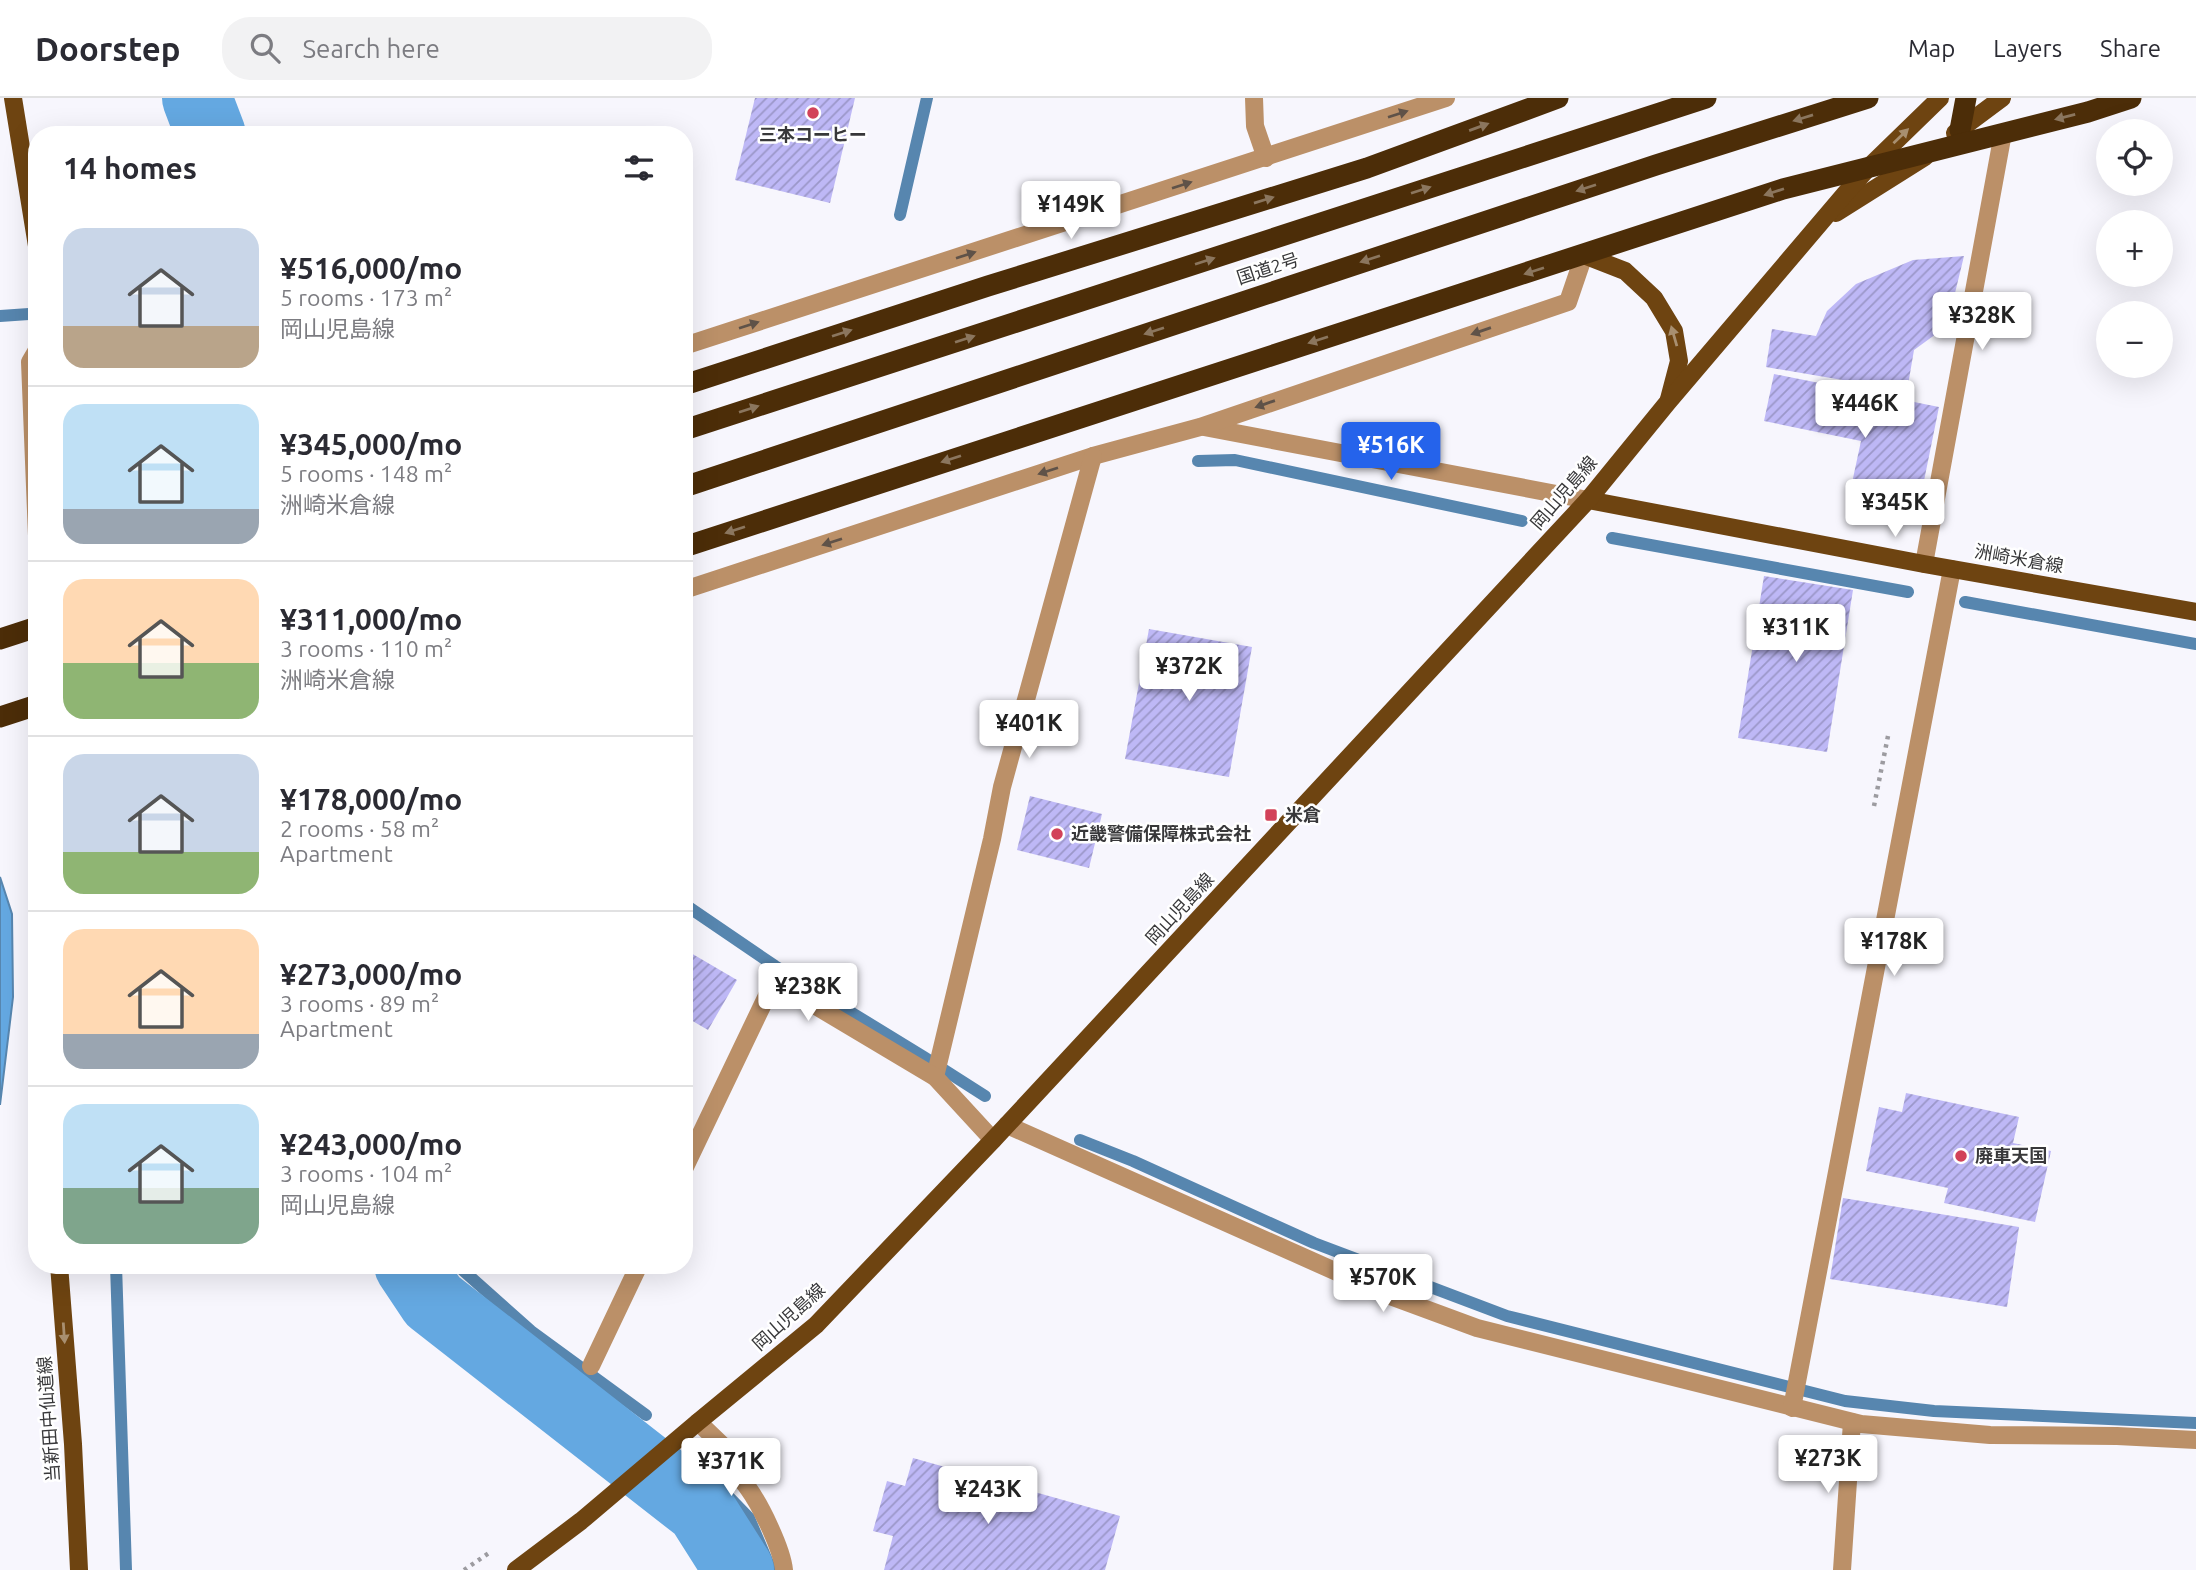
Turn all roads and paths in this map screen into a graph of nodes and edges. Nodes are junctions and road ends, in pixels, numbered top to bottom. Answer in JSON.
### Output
{"nodes":[{"id":1,"x":13,"y":98,"type":"edge"},
{"id":2,"x":1254,"y":98,"type":"edge"},
{"id":3,"x":1446,"y":98,"type":"edge"},
{"id":4,"x":1558,"y":98,"type":"edge"},
{"id":5,"x":1706,"y":98,"type":"edge"},
{"id":6,"x":1868,"y":98,"type":"edge"},
{"id":7,"x":1940,"y":98,"type":"edge"},
{"id":8,"x":1966,"y":98,"type":"edge"},
{"id":9,"x":2001,"y":98,"type":"edge"},
{"id":10,"x":2131,"y":98,"type":"edge"},
{"id":11,"x":1960,"y":130,"type":"junction"},
{"id":12,"x":2003,"y":133,"type":"junction"},
{"id":13,"x":1936,"y":150,"type":"junction"},
{"id":14,"x":1266,"y":158,"type":"junction"},
{"id":15,"x":1869,"y":167,"type":"junction"},
{"id":16,"x":28,"y":189,"type":"edge"},
{"id":17,"x":1821,"y":222,"type":"junction"},
{"id":18,"x":1584,"y":255,"type":"junction"},
{"id":19,"x":693,"y":343,"type":"edge"},
{"id":20,"x":693,"y":382,"type":"edge"},
{"id":21,"x":1668,"y":402,"type":"junction"},
{"id":22,"x":693,"y":427,"type":"edge"},
{"id":23,"x":1200,"y":427,"type":"junction"},
{"id":24,"x":1093,"y":456,"type":"junction"},
{"id":25,"x":693,"y":483,"type":"edge"},
{"id":26,"x":1588,"y":500,"type":"junction"},
{"id":27,"x":693,"y":544,"type":"edge"},
{"id":28,"x":1924,"y":564,"type":"junction"},
{"id":29,"x":1952,"y":569,"type":"junction"},
{"id":30,"x":693,"y":587,"type":"edge"},
{"id":31,"x":2196,"y":612,"type":"edge"},
{"id":32,"x":28,"y":630,"type":"edge"},
{"id":33,"x":0,"y":639,"type":"edge"},
{"id":34,"x":28,"y":709,"type":"edge"},
{"id":35,"x":0,"y":718,"type":"edge"},
{"id":36,"x":937,"y":1068,"type":"junction"},
{"id":37,"x":1007,"y":1125,"type":"junction"},
{"id":38,"x":993,"y":1140,"type":"junction"},
{"id":39,"x":693,"y":1150,"type":"edge"},
{"id":40,"x":60,"y":1274,"type":"edge"},
{"id":41,"x":635,"y":1274,"type":"edge"},
{"id":42,"x":591,"y":1366,"type":"dead end"},
{"id":43,"x":1794,"y":1395,"type":"junction"},
{"id":44,"x":698,"y":1422,"type":"junction"},
{"id":45,"x":1852,"y":1422,"type":"junction"},
{"id":46,"x":2196,"y":1440,"type":"edge"},
{"id":47,"x":79,"y":1570,"type":"edge"},
{"id":48,"x":516,"y":1570,"type":"edge"},
{"id":49,"x":784,"y":1570,"type":"edge"},
{"id":50,"x":1842,"y":1570,"type":"edge"}],
"edges":[{"from":1,"to":16,"type":"main road"},
{"from":2,"to":14,"type":"street"},
{"from":14,"to":3,"type":"street","one_way":true},
{"from":20,"to":4,"type":"highway","one_way":true},
{"from":22,"to":5,"type":"highway","name":"国道2号","one_way":true},
{"from":6,"to":25,"type":"highway","name":"国道2号","one_way":true},
{"from":15,"to":7,"type":"main road","name":"岡山児島線","one_way":true},
{"from":8,"to":11,"type":"highway"},
{"from":9,"to":11,"type":"main road","name":"岡山児島線"},
{"from":10,"to":12,"type":"highway","one_way":true},
{"from":11,"to":13,"type":"main road","name":"岡山児島線"},
{"from":12,"to":13,"type":"highway"},
{"from":12,"to":28,"type":"street"},
{"from":13,"to":15,"type":"highway"},
{"from":13,"to":17,"type":"main road","name":"岡山児島線"},
{"from":19,"to":14,"type":"street","one_way":true},
{"from":15,"to":17,"type":"main road","name":"岡山児島線"},
{"from":15,"to":18,"type":"highway","one_way":true},
{"from":17,"to":21,"type":"main road","name":"岡山児島線"},
{"from":21,"to":18,"type":"main road","one_way":true},
{"from":18,"to":23,"type":"street","one_way":true},
{"from":18,"to":27,"type":"highway","one_way":true},
{"from":21,"to":26,"type":"main road","name":"岡山児島線"},
{"from":23,"to":24,"type":"street"},
{"from":23,"to":26,"type":"street"},
{"from":24,"to":30,"type":"street","one_way":true},
{"from":24,"to":36,"type":"street"},
{"from":26,"to":28,"type":"main road","name":"洲崎米倉線"},
{"from":26,"to":37,"type":"main road","name":"岡山児島線"},
{"from":28,"to":29,"type":"main road","name":"洲崎米倉線"},
{"from":29,"to":31,"type":"main road","name":"洲崎米倉線"},
{"from":29,"to":43,"type":"street"},
{"from":32,"to":33,"type":"highway"},
{"from":34,"to":35,"type":"highway"},
{"from":36,"to":38,"type":"street"},
{"from":36,"to":39,"type":"street"},
{"from":37,"to":38,"type":"main road","name":"岡山児島線"},
{"from":37,"to":43,"type":"street"},
{"from":38,"to":44,"type":"main road","name":"岡山児島線"},
{"from":40,"to":47,"type":"main road","name":"当新田中仙道線","one_way":true},
{"from":41,"to":42,"type":"street"},
{"from":43,"to":45,"type":"street"},
{"from":44,"to":48,"type":"main road","name":"岡山児島線"},
{"from":44,"to":49,"type":"street"},
{"from":45,"to":46,"type":"street"},
{"from":45,"to":50,"type":"street"}]}
